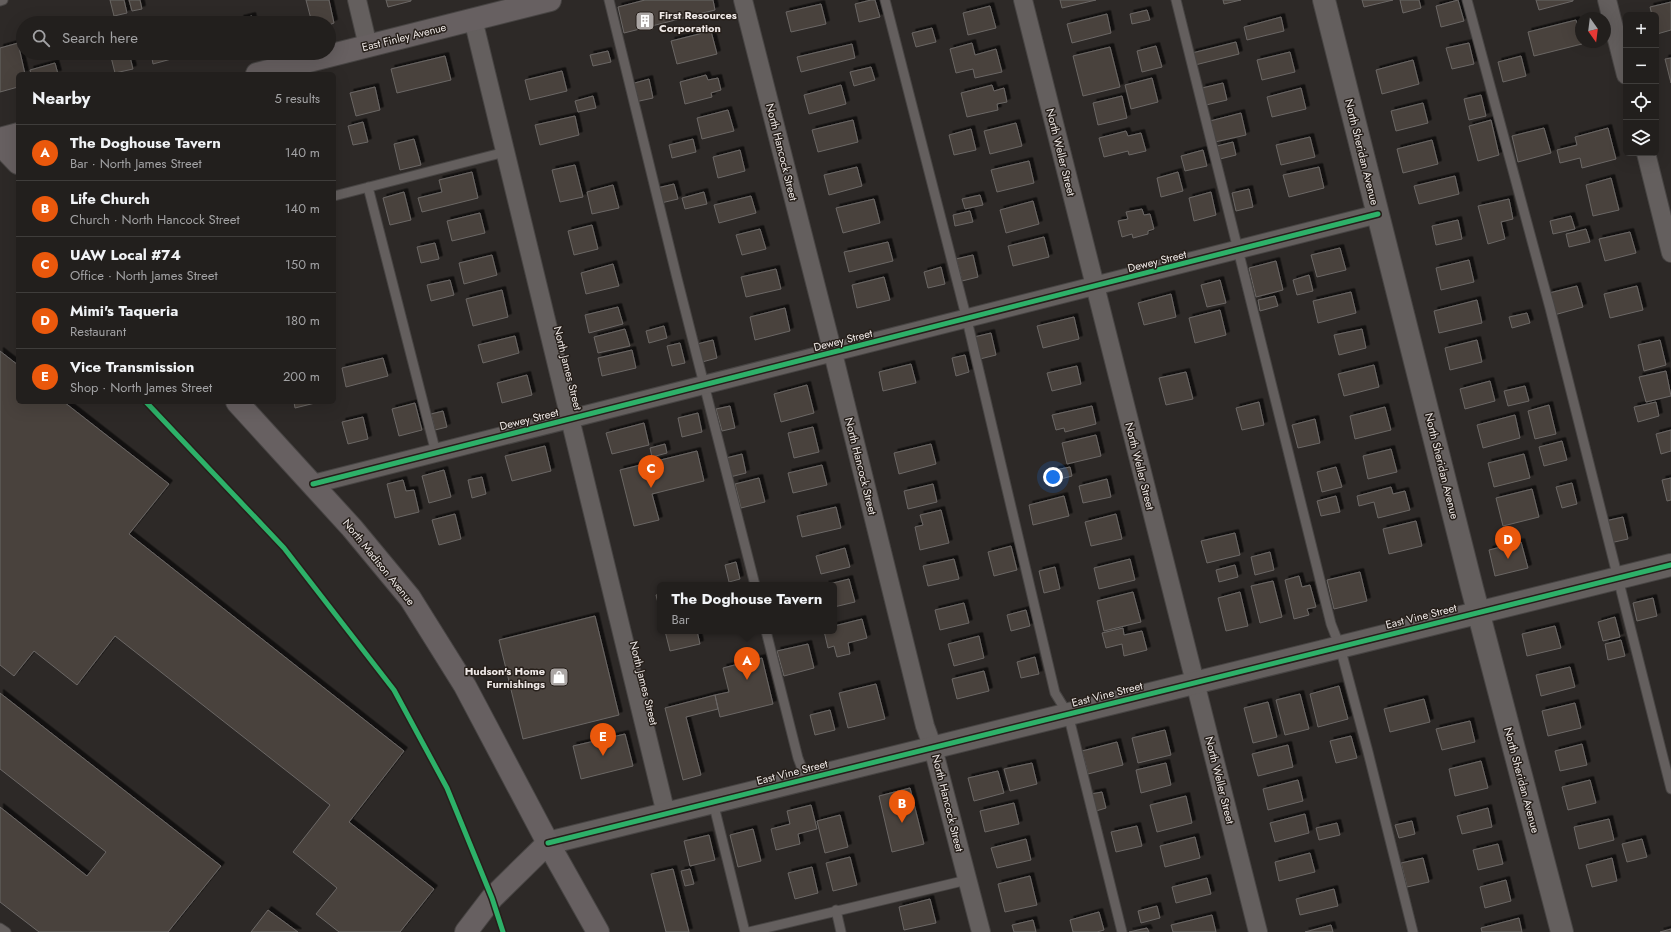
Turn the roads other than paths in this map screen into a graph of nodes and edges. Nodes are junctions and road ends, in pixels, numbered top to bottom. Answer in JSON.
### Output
{"nodes":[{"id":1,"x":357,"y":0,"type":"edge"},
{"id":2,"x":550,"y":0,"type":"edge"},
{"id":3,"x":609,"y":0,"type":"edge"},
{"id":4,"x":743,"y":0,"type":"edge"},
{"id":5,"x":885,"y":0,"type":"edge"},
{"id":6,"x":1023,"y":0,"type":"edge"},
{"id":7,"x":1176,"y":0,"type":"edge"},
{"id":8,"x":1324,"y":0,"type":"edge"},
{"id":9,"x":1467,"y":0,"type":"edge"},
{"id":10,"x":1607,"y":0,"type":"edge"},
{"id":11,"x":473,"y":19,"type":"junction"},
{"id":12,"x":368,"y":46,"type":"junction"},
{"id":13,"x":336,"y":54,"type":"edge"},
{"id":14,"x":312,"y":60,"type":"edge"},
{"id":15,"x":1623,"y":63,"type":"edge"},
{"id":16,"x":265,"y":72,"type":"edge"},
{"id":17,"x":16,"y":134,"type":"edge"},
{"id":18,"x":0,"y":138,"type":"edge"},
{"id":19,"x":0,"y":144,"type":"edge"},
{"id":20,"x":505,"y":152,"type":"junction"},
{"id":21,"x":1647,"y":156,"type":"edge"},
{"id":22,"x":16,"y":161,"type":"edge"},
{"id":23,"x":368,"y":187,"type":"junction"},
{"id":24,"x":336,"y":195,"type":"edge"},
{"id":25,"x":1378,"y":214,"type":"junction"},
{"id":26,"x":1238,"y":251,"type":"junction"},
{"id":27,"x":1671,"y":253,"type":"edge"},
{"id":28,"x":1095,"y":287,"type":"junction"},
{"id":29,"x":967,"y":320,"type":"junction"},
{"id":30,"x":833,"y":353,"type":"junction"},
{"id":31,"x":704,"y":386,"type":"junction"},
{"id":32,"x":239,"y":404,"type":"edge"},
{"id":33,"x":570,"y":419,"type":"junction"},
{"id":34,"x":436,"y":453,"type":"junction"},
{"id":35,"x":313,"y":484,"type":"junction"},
{"id":36,"x":1671,"y":565,"type":"edge"},
{"id":37,"x":1618,"y":578,"type":"junction"},
{"id":38,"x":753,"y":582,"type":"edge"},
{"id":39,"x":1479,"y":612,"type":"junction"},
{"id":40,"x":767,"y":634,"type":"edge"},
{"id":41,"x":1340,"y":647,"type":"junction"},
{"id":42,"x":1195,"y":683,"type":"junction"},
{"id":43,"x":1068,"y":714,"type":"junction"},
{"id":44,"x":933,"y":748,"type":"junction"},
{"id":45,"x":806,"y":779,"type":"junction"},
{"id":46,"x":1671,"y":789,"type":"edge"},
{"id":47,"x":713,"y":802,"type":"junction"},
{"id":48,"x":666,"y":814,"type":"junction"},
{"id":49,"x":548,"y":844,"type":"junction"},
{"id":50,"x":967,"y":880,"type":"junction"},
{"id":51,"x":836,"y":910,"type":"junction"},
{"id":52,"x":0,"y":928,"type":"edge"},
{"id":53,"x":6,"y":932,"type":"edge"},
{"id":54,"x":466,"y":932,"type":"edge"},
{"id":55,"x":598,"y":932,"type":"edge"},
{"id":56,"x":745,"y":932,"type":"edge"},
{"id":57,"x":749,"y":932,"type":"edge"},
{"id":58,"x":841,"y":932,"type":"edge"},
{"id":59,"x":981,"y":932,"type":"edge"},
{"id":60,"x":1122,"y":932,"type":"edge"},
{"id":61,"x":1258,"y":932,"type":"edge"},
{"id":62,"x":1413,"y":932,"type":"edge"},
{"id":63,"x":1562,"y":932,"type":"edge"}],
"edges":[{"from":1,"to":12,"type":"street"},
{"from":2,"to":11,"type":"main road","name":"East Finley Avenue"},
{"from":3,"to":31,"type":"lane"},
{"from":4,"to":30,"type":"street","name":"North Hancock Street"},
{"from":5,"to":29,"type":"lane"},
{"from":6,"to":28,"type":"street","name":"North Weller Street"},
{"from":7,"to":26,"type":"lane"},
{"from":8,"to":25,"type":"street","name":"North Sheridan Avenue"},
{"from":9,"to":37,"type":"lane"},
{"from":10,"to":15,"type":"street"},
{"from":11,"to":12,"type":"main road","name":"East Finley Avenue"},
{"from":11,"to":20,"type":"street","name":"North James Street"},
{"from":12,"to":13,"type":"main road","name":"East Finley Avenue"},
{"from":14,"to":16,"type":"main road","name":"East Finley Avenue"},
{"from":17,"to":18,"type":"main road"},
{"from":19,"to":22,"type":"main road"},
{"from":20,"to":23,"type":"lane"},
{"from":20,"to":33,"type":"street","name":"North James Street"},
{"from":21,"to":27,"type":"street"},
{"from":23,"to":24,"type":"lane"},
{"from":23,"to":34,"type":"lane"},
{"from":25,"to":26,"type":"street","name":"Dewey Street"},
{"from":25,"to":39,"type":"street","name":"North Sheridan Avenue"},
{"from":26,"to":28,"type":"street","name":"Dewey Street"},
{"from":26,"to":41,"type":"lane"},
{"from":28,"to":29,"type":"street","name":"Dewey Street"},
{"from":28,"to":42,"type":"street","name":"North Weller Street"},
{"from":29,"to":30,"type":"street","name":"Dewey Street"},
{"from":29,"to":43,"type":"lane"},
{"from":30,"to":31,"type":"street","name":"Dewey Street"},
{"from":30,"to":44,"type":"street","name":"North Hancock Street"},
{"from":31,"to":33,"type":"street","name":"Dewey Street"},
{"from":31,"to":38,"type":"lane"},
{"from":32,"to":35,"type":"main road","name":"North Madison Avenue"},
{"from":33,"to":34,"type":"street","name":"Dewey Street"},
{"from":33,"to":48,"type":"street","name":"North James Street"},
{"from":34,"to":35,"type":"street","name":"Dewey Street"},
{"from":35,"to":49,"type":"main road","name":"North Madison Avenue"},
{"from":36,"to":37,"type":"street","name":"East Vine Street"},
{"from":37,"to":39,"type":"street","name":"East Vine Street"},
{"from":37,"to":46,"type":"lane"},
{"from":39,"to":41,"type":"street","name":"East Vine Street"},
{"from":39,"to":63,"type":"street","name":"North Sheridan Avenue"},
{"from":40,"to":45,"type":"lane"},
{"from":41,"to":42,"type":"street","name":"East Vine Street"},
{"from":41,"to":62,"type":"lane"},
{"from":42,"to":43,"type":"street","name":"East Vine Street"},
{"from":42,"to":61,"type":"street","name":"North Weller Street"},
{"from":43,"to":44,"type":"street","name":"East Vine Street"},
{"from":43,"to":60,"type":"lane"},
{"from":44,"to":45,"type":"street","name":"East Vine Street"},
{"from":44,"to":50,"type":"street","name":"North Hancock Street"},
{"from":45,"to":47,"type":"street","name":"East Vine Street"},
{"from":47,"to":48,"type":"street","name":"East Vine Street"},
{"from":47,"to":56,"type":"lane"},
{"from":48,"to":49,"type":"street","name":"East Vine Street"},
{"from":49,"to":54,"type":"main road","name":"East Vine Street"},
{"from":49,"to":55,"type":"main road","name":"North Madison Avenue"},
{"from":50,"to":51,"type":"lane"},
{"from":50,"to":59,"type":"street","name":"North Hancock Street"},
{"from":51,"to":57,"type":"lane"},
{"from":51,"to":58,"type":"lane"},
{"from":52,"to":53,"type":"lane"}]}
